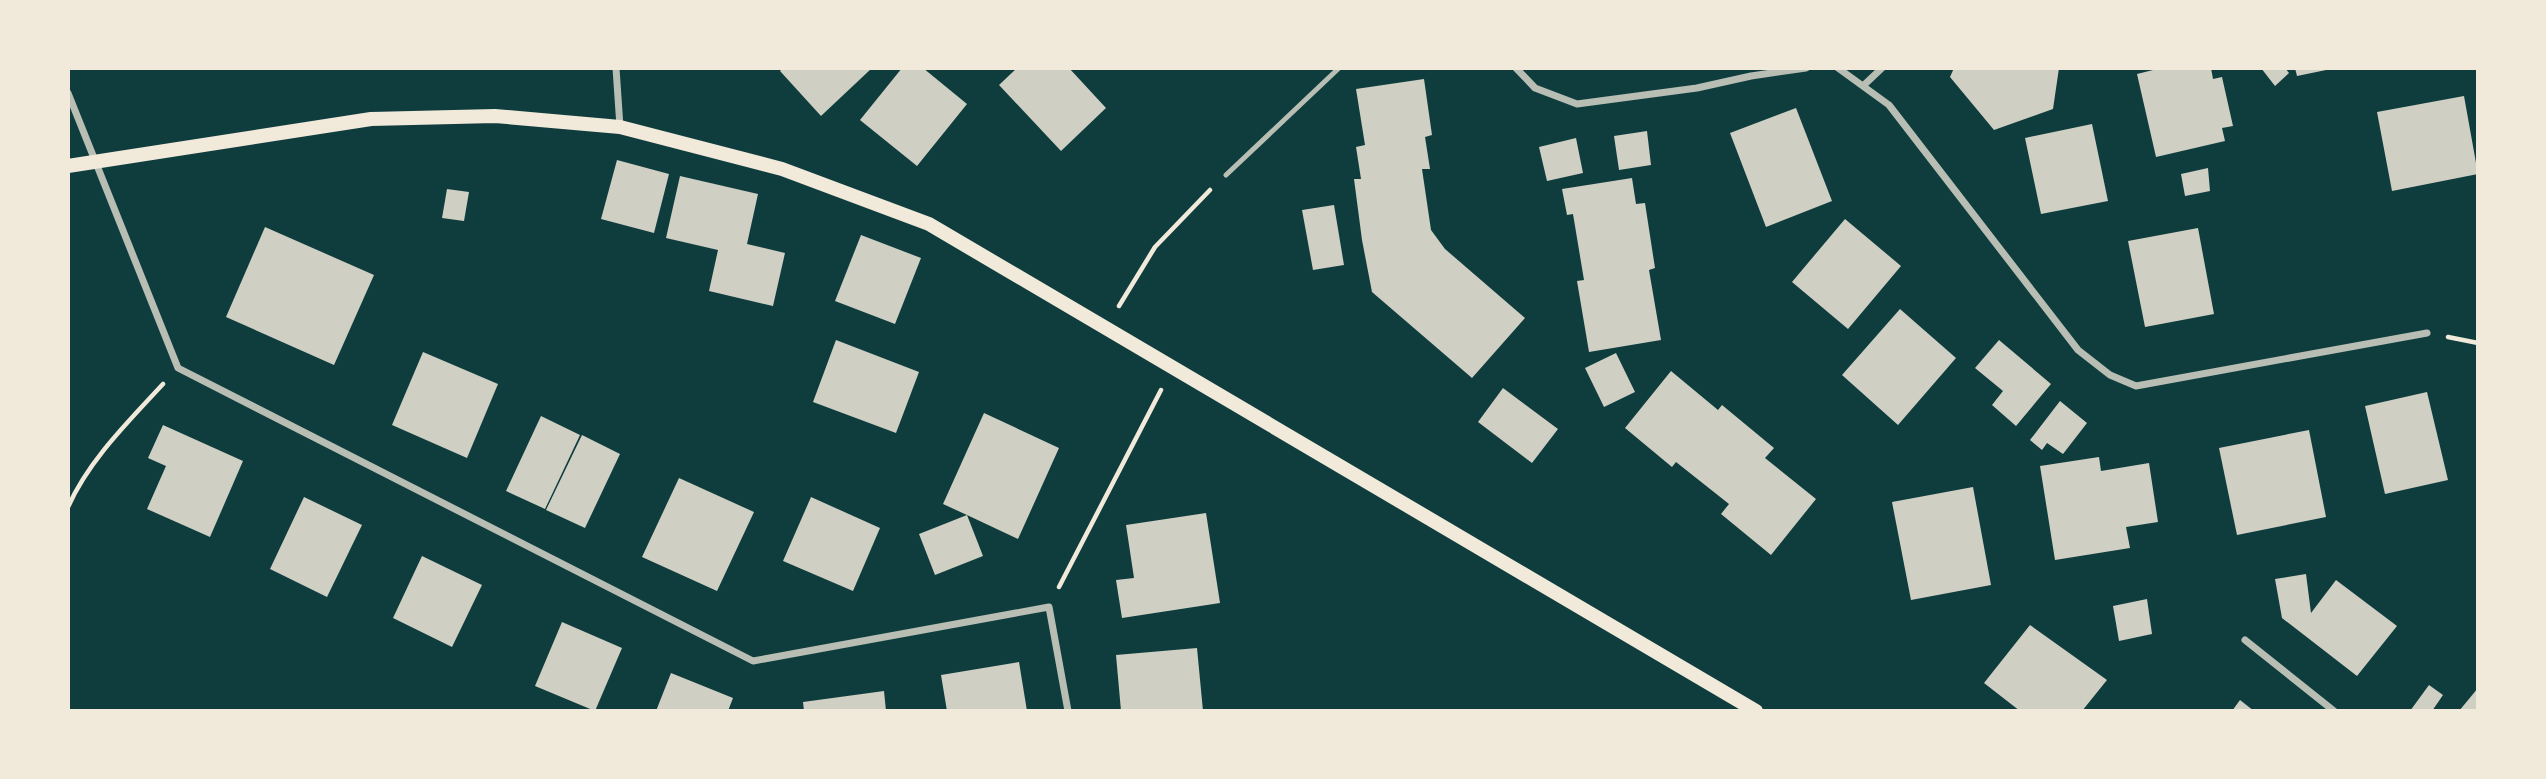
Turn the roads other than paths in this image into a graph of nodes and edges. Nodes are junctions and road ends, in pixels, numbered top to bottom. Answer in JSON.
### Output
{"nodes":[{"id":1,"x":616,"y":68,"type":"edge"},
{"id":2,"x":1339,"y":68,"type":"edge"},
{"id":3,"x":1517,"y":68,"type":"edge"},
{"id":4,"x":1806,"y":68,"type":"edge"},
{"id":5,"x":1838,"y":68,"type":"edge"},
{"id":6,"x":1882,"y":68,"type":"edge"},
{"id":7,"x":1864,"y":85,"type":"junction"},
{"id":8,"x":68,"y":93,"type":"edge"},
{"id":9,"x":620,"y":127,"type":"junction"},
{"id":10,"x":95,"y":164,"type":"junction"},
{"id":11,"x":68,"y":166,"type":"edge"},
{"id":12,"x":1226,"y":175,"type":"road end"},
{"id":13,"x":2427,"y":333,"type":"dead end"},
{"id":14,"x":2245,"y":640,"type":"dead end"},
{"id":15,"x":1069,"y":711,"type":"edge"},
{"id":16,"x":1755,"y":711,"type":"edge"},
{"id":17,"x":2333,"y":711,"type":"edge"}],
"edges":[{"from":1,"to":9,"type":"street"},
{"from":2,"to":12,"type":"lane"},
{"from":3,"to":4,"type":"street"},
{"from":5,"to":7,"type":"street"},
{"from":6,"to":7,"type":"street"},
{"from":7,"to":13,"type":"street"},
{"from":8,"to":10,"type":"street"},
{"from":9,"to":10,"type":"main road"},
{"from":9,"to":16,"type":"main road"},
{"from":10,"to":11,"type":"main road"},
{"from":10,"to":15,"type":"street"},
{"from":14,"to":17,"type":"street"}]}
